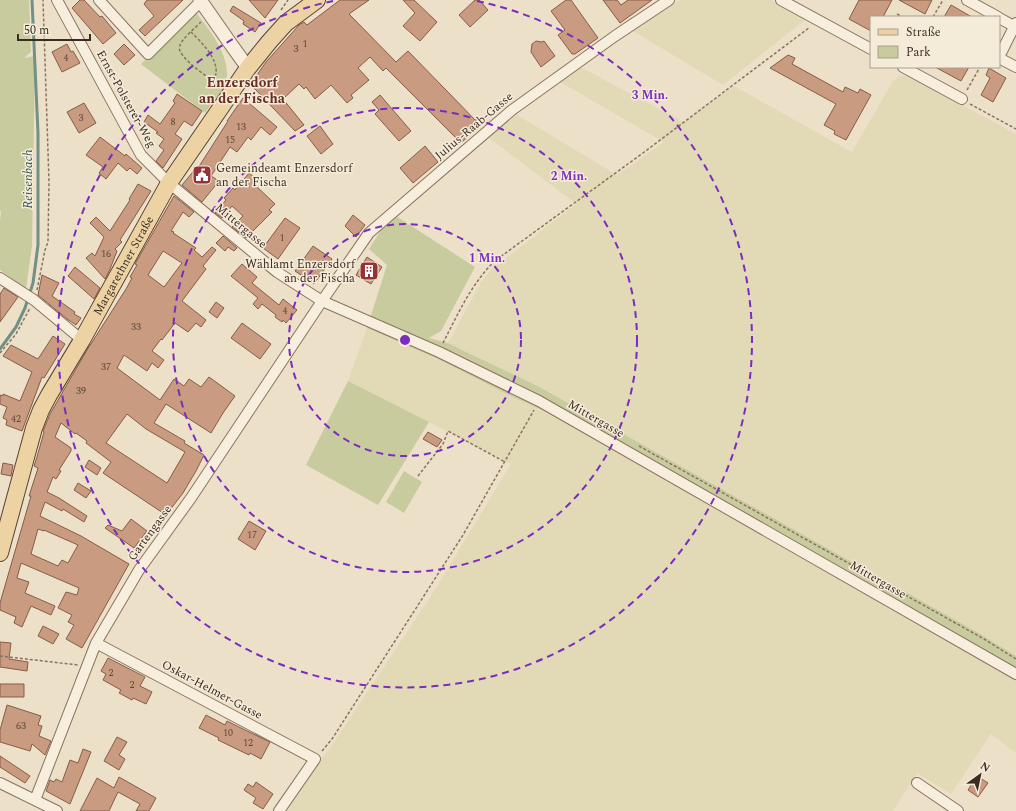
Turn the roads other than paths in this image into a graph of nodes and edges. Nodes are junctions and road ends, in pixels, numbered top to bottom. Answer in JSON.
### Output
{"nodes":[{"id":1,"x":57,"y":0,"type":"edge"},
{"id":2,"x":99,"y":0,"type":"edge"},
{"id":3,"x":201,"y":0,"type":"edge"},
{"id":4,"x":317,"y":0,"type":"edge"},
{"id":5,"x":669,"y":0,"type":"edge"},
{"id":6,"x":781,"y":0,"type":"edge"},
{"id":7,"x":967,"y":0,"type":"edge"},
{"id":8,"x":996,"y":16,"type":"edge"},
{"id":9,"x":1000,"y":18,"type":"edge"},
{"id":10,"x":1015,"y":25,"type":"edge"},
{"id":11,"x":870,"y":48,"type":"edge"},
{"id":12,"x":1000,"y":55,"type":"edge"},
{"id":13,"x":1000,"y":58,"type":"edge"},
{"id":14,"x":248,"y":68,"type":"junction"},
{"id":15,"x":905,"y":68,"type":"edge"},
{"id":16,"x":1016,"y":68,"type":"edge"},
{"id":17,"x":962,"y":99,"type":"road end"},
{"id":18,"x":169,"y":183,"type":"junction"},
{"id":19,"x":0,"y":278,"type":"edge"},
{"id":20,"x":322,"y":301,"type":"junction"},
{"id":21,"x":82,"y":340,"type":"junction"},
{"id":22,"x":0,"y":553,"type":"edge"},
{"id":23,"x":96,"y":643,"type":"junction"},
{"id":24,"x":1016,"y":674,"type":"edge"},
{"id":25,"x":0,"y":783,"type":"edge"},
{"id":26,"x":917,"y":783,"type":"dead end"},
{"id":27,"x":36,"y":800,"type":"junction"},
{"id":28,"x":57,"y":811,"type":"edge"},
{"id":29,"x":279,"y":811,"type":"edge"},
{"id":30,"x":958,"y":811,"type":"edge"}],
"edges":[{"from":1,"to":18,"type":"street","name":"Ernst-Polsterer-Weg"},
{"from":2,"to":3,"type":"street"},
{"from":3,"to":14,"type":"street"},
{"from":4,"to":14,"type":"main road","name":"Margarethner Straße"},
{"from":5,"to":20,"type":"street","name":"Julius-Raab-Gasse"},
{"from":6,"to":11,"type":"street"},
{"from":7,"to":8,"type":"street"},
{"from":9,"to":10,"type":"street"},
{"from":10,"to":12,"type":"street"},
{"from":13,"to":16,"type":"street"},
{"from":14,"to":18,"type":"main road","name":"Margarethner Straße"},
{"from":15,"to":17,"type":"street"},
{"from":18,"to":20,"type":"street","name":"Mittergasse"},
{"from":18,"to":21,"type":"main road","name":"Margarethner Straße"},
{"from":19,"to":21,"type":"street"},
{"from":20,"to":23,"type":"street","name":"Gartengasse"},
{"from":20,"to":24,"type":"street","name":"Mittergasse"},
{"from":21,"to":22,"type":"main road","name":"Margarethner Straße"},
{"from":23,"to":27,"type":"street","name":"Gartengasse"},
{"from":23,"to":29,"type":"street","name":"Oskar-Helmer-Gasse"},
{"from":25,"to":27,"type":"street"},
{"from":26,"to":30,"type":"street"},
{"from":27,"to":28,"type":"street"}]}
